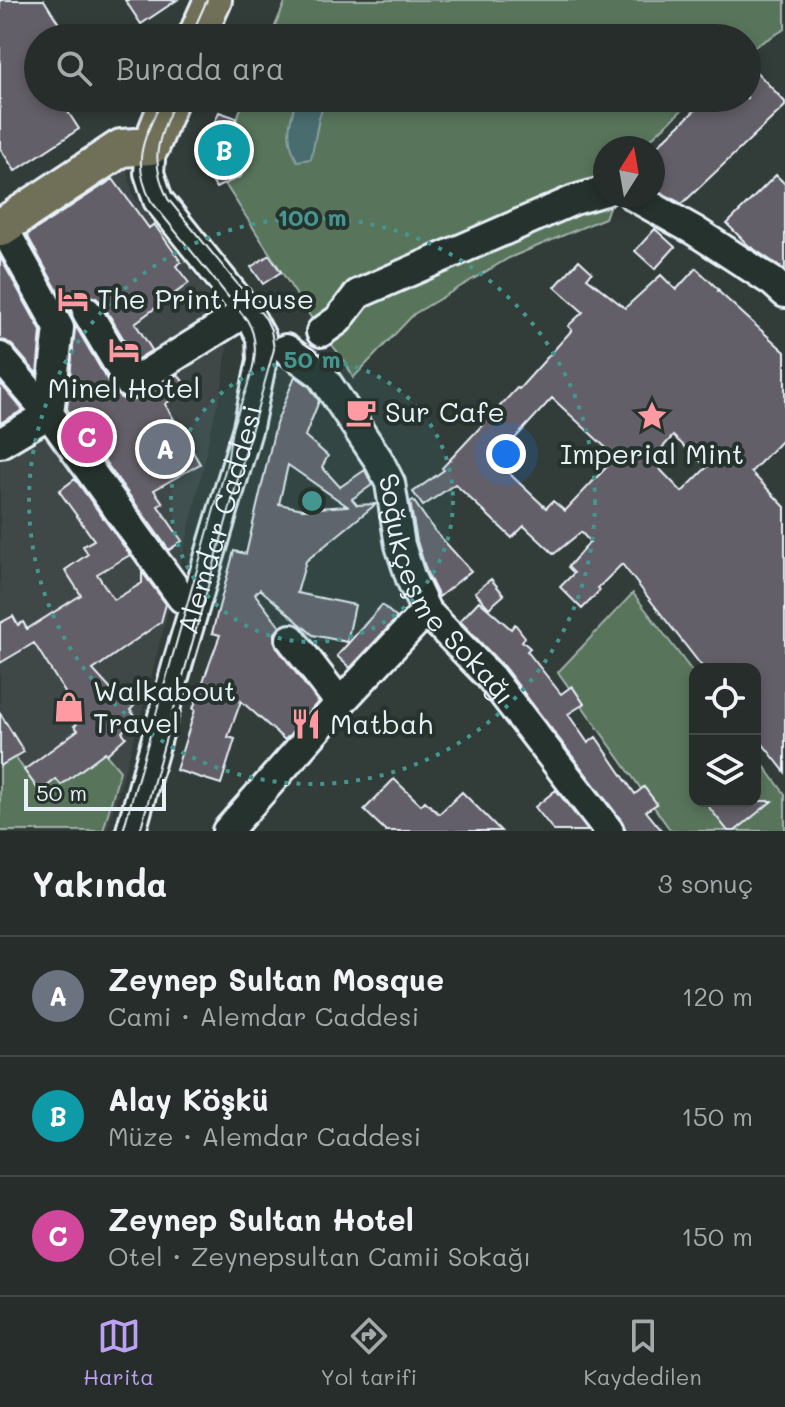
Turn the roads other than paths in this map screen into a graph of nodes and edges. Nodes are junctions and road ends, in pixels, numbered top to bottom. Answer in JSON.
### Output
{"nodes":[{"id":1,"x":213,"y":0,"type":"edge"},
{"id":2,"x":202,"y":24,"type":"edge"},
{"id":3,"x":164,"y":112,"type":"edge"},
{"id":4,"x":151,"y":146,"type":"junction"},
{"id":5,"x":593,"y":194,"type":"edge"},
{"id":6,"x":654,"y":208,"type":"edge"},
{"id":7,"x":1,"y":225,"type":"edge"},
{"id":8,"x":785,"y":293,"type":"edge"},
{"id":9,"x":247,"y":311,"type":"junction"},
{"id":10,"x":87,"y":312,"type":"dead end"},
{"id":11,"x":274,"y":349,"type":"junction"},
{"id":12,"x":0,"y":357,"type":"edge"},
{"id":13,"x":49,"y":414,"type":"junction"},
{"id":14,"x":0,"y":443,"type":"edge"},
{"id":15,"x":182,"y":598,"type":"dead end"},
{"id":16,"x":426,"y":611,"type":"junction"},
{"id":17,"x":291,"y":639,"type":"dead end"},
{"id":18,"x":340,"y":703,"type":"junction"},
{"id":19,"x":131,"y":831,"type":"edge"},
{"id":20,"x":227,"y":831,"type":"edge"},
{"id":21,"x":609,"y":831,"type":"edge"}],
"edges":[{"from":1,"to":2,"type":"main road"},
{"from":3,"to":4,"type":"main road"},
{"from":4,"to":7,"type":"main road"},
{"from":4,"to":9,"type":"street"},
{"from":5,"to":11,"type":"street"},
{"from":6,"to":8,"type":"street"},
{"from":7,"to":13,"type":"street"},
{"from":9,"to":10,"type":"street"},
{"from":9,"to":11,"type":"street"},
{"from":11,"to":16,"type":"street","name":"Soğukçeşme Sokağı"},
{"from":11,"to":19,"type":"street","name":"Alemdar Caddesi"},
{"from":12,"to":13,"type":"street"},
{"from":13,"to":14,"type":"street"},
{"from":13,"to":15,"type":"street"},
{"from":16,"to":18,"type":"street"},
{"from":16,"to":21,"type":"street","name":"Soğukçeşme Sokağı"},
{"from":17,"to":18,"type":"street"},
{"from":18,"to":20,"type":"street"}]}
